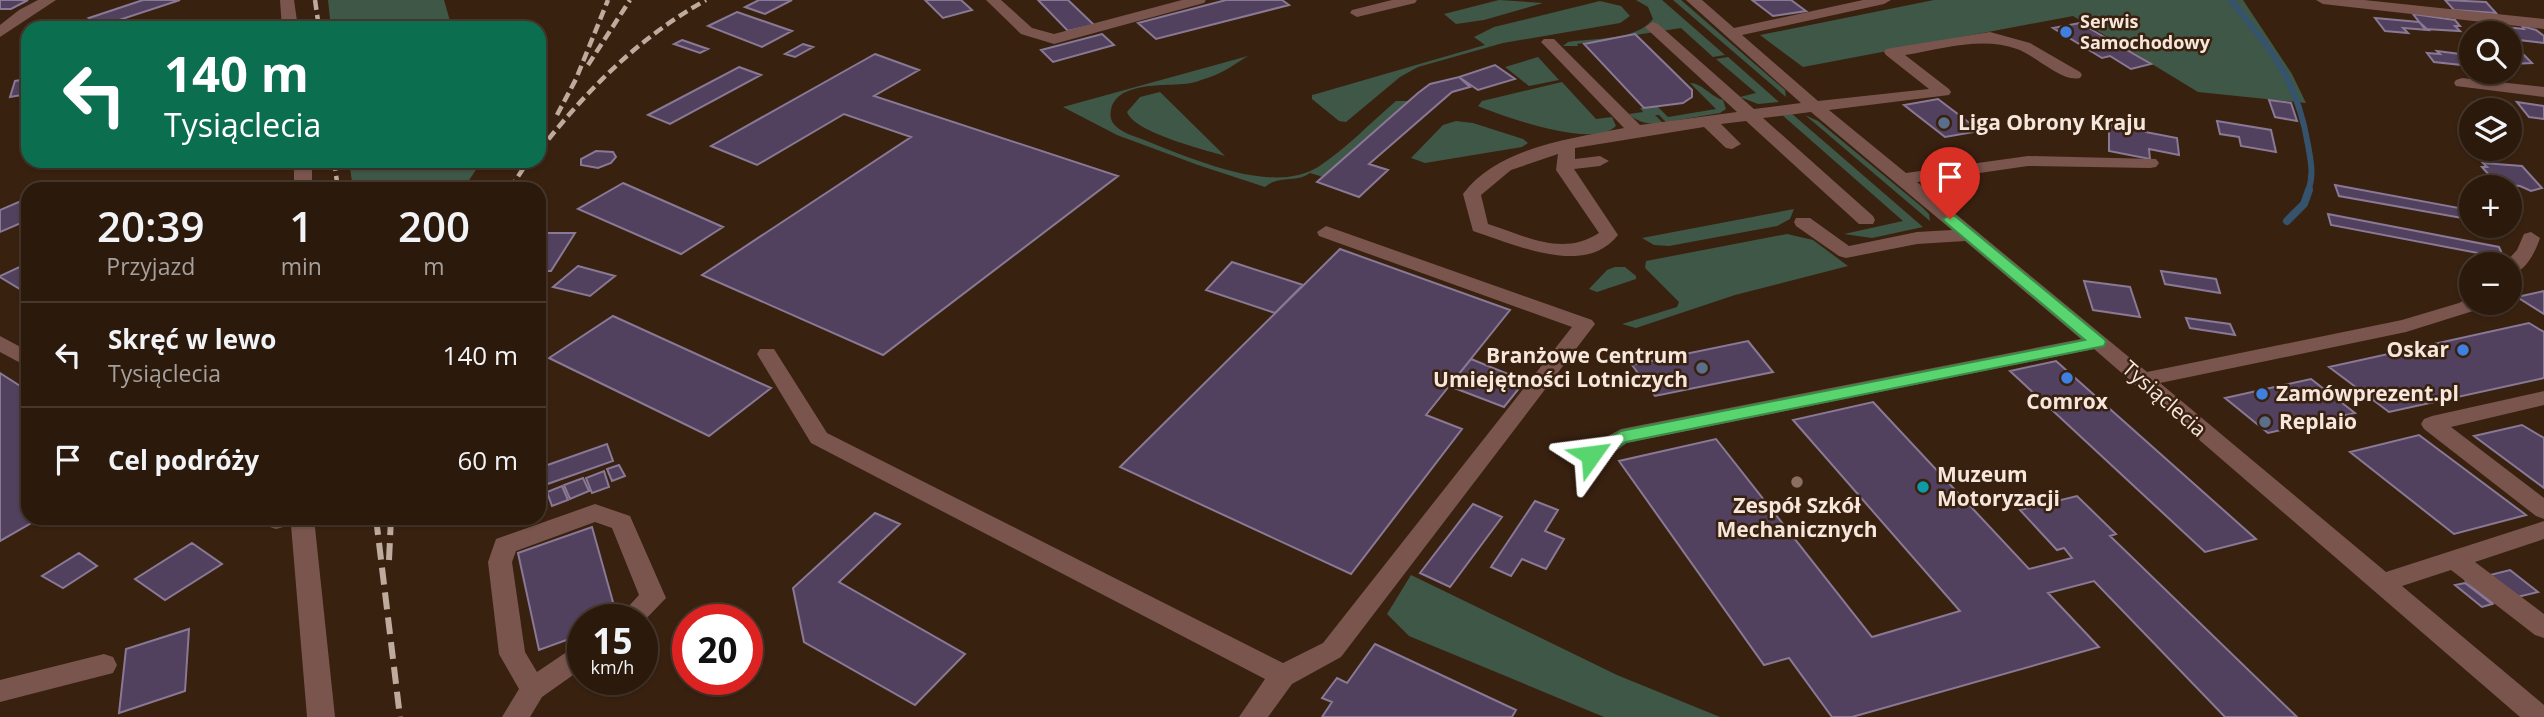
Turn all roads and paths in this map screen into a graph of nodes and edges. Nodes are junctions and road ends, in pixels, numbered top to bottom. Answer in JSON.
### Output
{"nodes":[{"id":1,"x":49,"y":0,"type":"edge"},
{"id":2,"x":287,"y":0,"type":"edge"},
{"id":3,"x":993,"y":0,"type":"edge"},
{"id":4,"x":1199,"y":0,"type":"edge"},
{"id":5,"x":1410,"y":0,"type":"edge"},
{"id":6,"x":1693,"y":0,"type":"edge"},
{"id":7,"x":1814,"y":0,"type":"edge"},
{"id":8,"x":1884,"y":0,"type":"edge"},
{"id":9,"x":2323,"y":0,"type":"edge"},
{"id":10,"x":1835,"y":12,"type":"junction"},
{"id":11,"x":1357,"y":13,"type":"dead end"},
{"id":12,"x":289,"y":21,"type":"edge"},
{"id":13,"x":2544,"y":24,"type":"edge"},
{"id":14,"x":1653,"y":27,"type":"dead end"},
{"id":15,"x":0,"y":32,"type":"edge"},
{"id":16,"x":1730,"y":33,"type":"junction"},
{"id":17,"x":1549,"y":41,"type":"dead end"},
{"id":18,"x":2074,"y":75,"type":"dead end"},
{"id":19,"x":2471,"y":84,"type":"edge"},
{"id":20,"x":2544,"y":92,"type":"edge"},
{"id":21,"x":1814,"y":106,"type":"junction"},
{"id":22,"x":1750,"y":115,"type":"junction"},
{"id":23,"x":1708,"y":121,"type":"junction"},
{"id":24,"x":1636,"y":131,"type":"junction"},
{"id":25,"x":1709,"y":142,"type":"dead end"},
{"id":26,"x":1567,"y":145,"type":"junction"},
{"id":27,"x":2150,"y":163,"type":"dead end"},
{"id":28,"x":1902,"y":179,"type":"junction"},
{"id":29,"x":1866,"y":220,"type":"dead end"},
{"id":30,"x":1803,"y":222,"type":"dead end"},
{"id":31,"x":1326,"y":232,"type":"dead end"},
{"id":32,"x":1969,"y":235,"type":"junction"},
{"id":33,"x":2531,"y":238,"type":"dead end"},
{"id":34,"x":2522,"y":256,"type":"edge"},
{"id":35,"x":2459,"y":309,"type":"edge"},
{"id":36,"x":2098,"y":342,"type":"junction"},
{"id":37,"x":0,"y":343,"type":"edge"},
{"id":38,"x":767,"y":354,"type":"dead end"},
{"id":39,"x":21,"y":356,"type":"edge"},
{"id":40,"x":2142,"y":380,"type":"junction"},
{"id":41,"x":2544,"y":398,"type":"edge"},
{"id":42,"x":1591,"y":455,"type":"dead end"},
{"id":43,"x":2544,"y":510,"type":"edge"},
{"id":44,"x":303,"y":525,"type":"edge"},
{"id":45,"x":2544,"y":530,"type":"edge"},
{"id":46,"x":2454,"y":559,"type":"junction"},
{"id":47,"x":2382,"y":583,"type":"junction"},
{"id":48,"x":646,"y":604,"type":"edge"},
{"id":49,"x":2544,"y":628,"type":"edge"},
{"id":50,"x":104,"y":665,"type":"dead end"},
{"id":51,"x":567,"y":665,"type":"edge"},
{"id":52,"x":1283,"y":676,"type":"junction"},
{"id":53,"x":533,"y":689,"type":"junction"},
{"id":54,"x":0,"y":691,"type":"edge"},
{"id":55,"x":321,"y":717,"type":"edge"},
{"id":56,"x":516,"y":717,"type":"edge"},
{"id":57,"x":1253,"y":717,"type":"edge"},
{"id":58,"x":2541,"y":717,"type":"edge"}],
"edges":[{"from":1,"to":15,"type":"street"},
{"from":2,"to":12,"type":"street"},
{"from":3,"to":4,"type":"street"},
{"from":5,"to":11,"type":"street"},
{"from":6,"to":16,"type":"street","name":"Tysiąclecia"},
{"from":7,"to":10,"type":"street"},
{"from":8,"to":10,"type":"street"},
{"from":9,"to":13,"type":"street"},
{"from":10,"to":16,"type":"street"},
{"from":14,"to":22,"type":"street"},
{"from":16,"to":21,"type":"street","name":"Tysiąclecia"},
{"from":17,"to":24,"type":"street"},
{"from":18,"to":21,"type":"street"},
{"from":19,"to":20,"type":"street"},
{"from":21,"to":22,"type":"street"},
{"from":21,"to":28,"type":"street","name":"Tysiąclecia"},
{"from":22,"to":23,"type":"street"},
{"from":22,"to":29,"type":"street"},
{"from":23,"to":24,"type":"street"},
{"from":23,"to":25,"type":"street"},
{"from":24,"to":26,"type":"street"},
{"from":26,"to":26,"type":"street"},
{"from":27,"to":28,"type":"street"},
{"from":28,"to":32,"type":"street","name":"Tysiąclecia"},
{"from":30,"to":32,"type":"street"},
{"from":31,"to":52,"type":"street"},
{"from":32,"to":36,"type":"street","name":"Tysiąclecia"},
{"from":33,"to":34,"type":"street"},
{"from":35,"to":40,"type":"street"},
{"from":36,"to":40,"type":"street","name":"Tysiąclecia"},
{"from":36,"to":42,"type":"street"},
{"from":37,"to":39,"type":"street"},
{"from":38,"to":52,"type":"street"},
{"from":40,"to":47,"type":"street","name":"Tysiąclecia"},
{"from":41,"to":43,"type":"street"},
{"from":44,"to":55,"type":"street"},
{"from":45,"to":46,"type":"street"},
{"from":46,"to":47,"type":"street"},
{"from":46,"to":49,"type":"street"},
{"from":47,"to":58,"type":"street","name":"Tysiąclecia"},
{"from":48,"to":53,"type":"street"},
{"from":50,"to":54,"type":"street"},
{"from":51,"to":53,"type":"street"},
{"from":52,"to":57,"type":"street"},
{"from":53,"to":56,"type":"street"}]}
